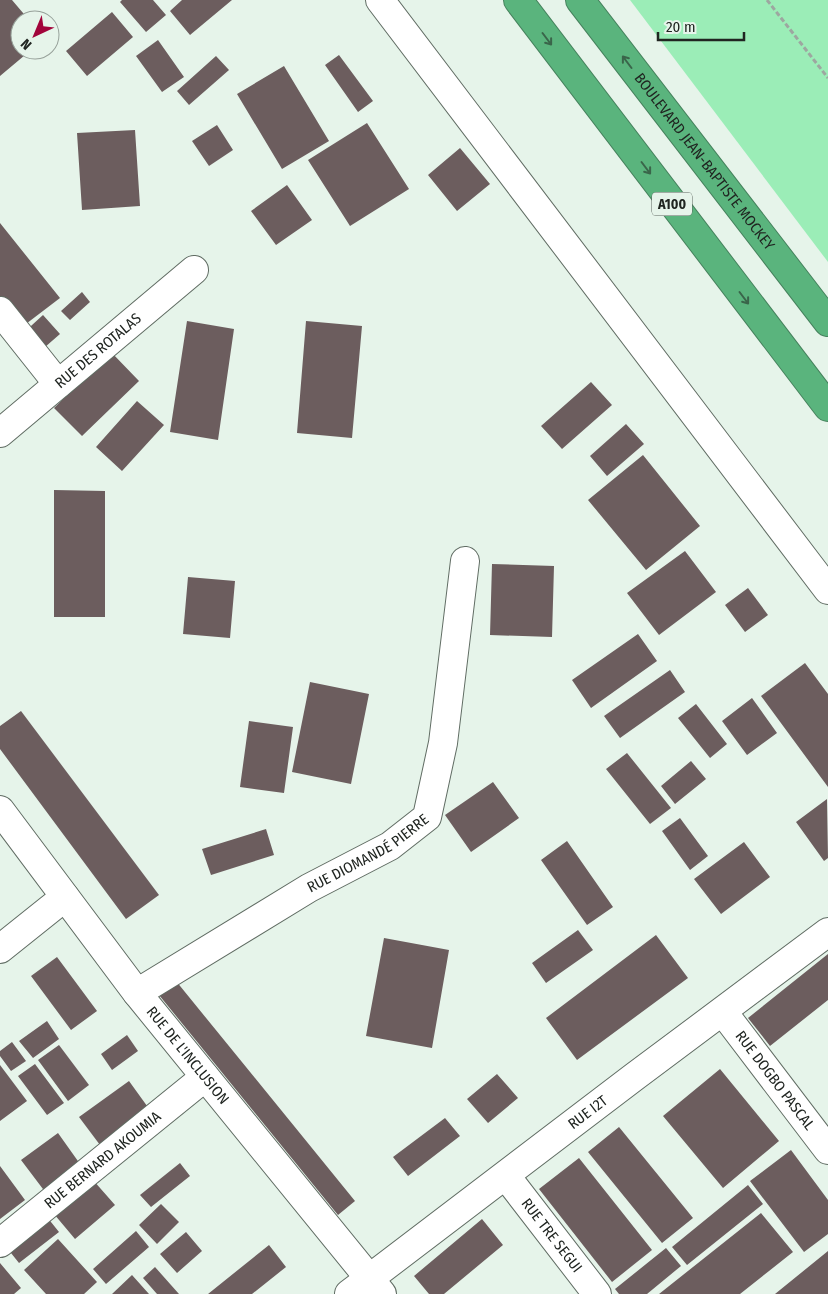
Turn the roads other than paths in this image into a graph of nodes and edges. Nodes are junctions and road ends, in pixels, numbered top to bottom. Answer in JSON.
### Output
{"nodes":[{"id":1,"x":518,"y":0,"type":"edge"},
{"id":2,"x":580,"y":0,"type":"edge"},
{"id":3,"x":385,"y":3,"type":"edge"},
{"id":4,"x":194,"y":270,"type":"dead end"},
{"id":5,"x":0,"y":311,"type":"edge"},
{"id":6,"x":828,"y":322,"type":"edge"},
{"id":7,"x":58,"y":384,"type":"junction"},
{"id":8,"x":828,"y":406,"type":"edge"},
{"id":9,"x":0,"y":433,"type":"edge"},
{"id":10,"x":465,"y":561,"type":"dead end"},
{"id":11,"x":828,"y":590,"type":"edge"},
{"id":12,"x":0,"y":810,"type":"edge"},
{"id":13,"x":65,"y":897,"type":"junction"},
{"id":14,"x":828,"y":932,"type":"edge"},
{"id":15,"x":0,"y":949,"type":"edge"},
{"id":16,"x":137,"y":993,"type":"junction"},
{"id":17,"x":723,"y":1012,"type":"junction"},
{"id":18,"x":205,"y":1077,"type":"junction"},
{"id":19,"x":828,"y":1150,"type":"edge"},
{"id":20,"x":506,"y":1176,"type":"junction"},
{"id":21,"x":0,"y":1243,"type":"edge"},
{"id":22,"x":366,"y":1289,"type":"edge"},
{"id":23,"x":598,"y":1294,"type":"edge"}],
"edges":[{"from":1,"to":8,"type":"highway","number":"A100","one_way":true},
{"from":6,"to":2,"type":"highway","name":"BOULEVARD JEAN-BAPTISTE MOCKEY","one_way":true},
{"from":3,"to":11,"type":"street"},
{"from":4,"to":7,"type":"street","name":"RUE DES ROTALAS"},
{"from":5,"to":7,"type":"street"},
{"from":7,"to":9,"type":"street","name":"RUE DES ROTALAS"},
{"from":10,"to":16,"type":"street","name":"RUE DIOMANDÉ PIERRE"},
{"from":12,"to":13,"type":"street","name":"RUE DE L'INCLUSION"},
{"from":13,"to":15,"type":"street"},
{"from":13,"to":16,"type":"street","name":"RUE DE L'INCLUSION"},
{"from":14,"to":17,"type":"street","name":"RUE I2T"},
{"from":16,"to":18,"type":"street","name":"RUE DE L'INCLUSION"},
{"from":17,"to":19,"type":"street","name":"RUE DOGBO PASCAL"},
{"from":17,"to":20,"type":"street","name":"RUE I2T"},
{"from":18,"to":21,"type":"street","name":"RUE BERNARD AKOUMIA"},
{"from":18,"to":22,"type":"street","name":"RUE DE L'INCLUSION"},
{"from":20,"to":22,"type":"street","name":"RUE I2T"},
{"from":20,"to":23,"type":"street","name":"RUE TRE SEGUI"}]}
